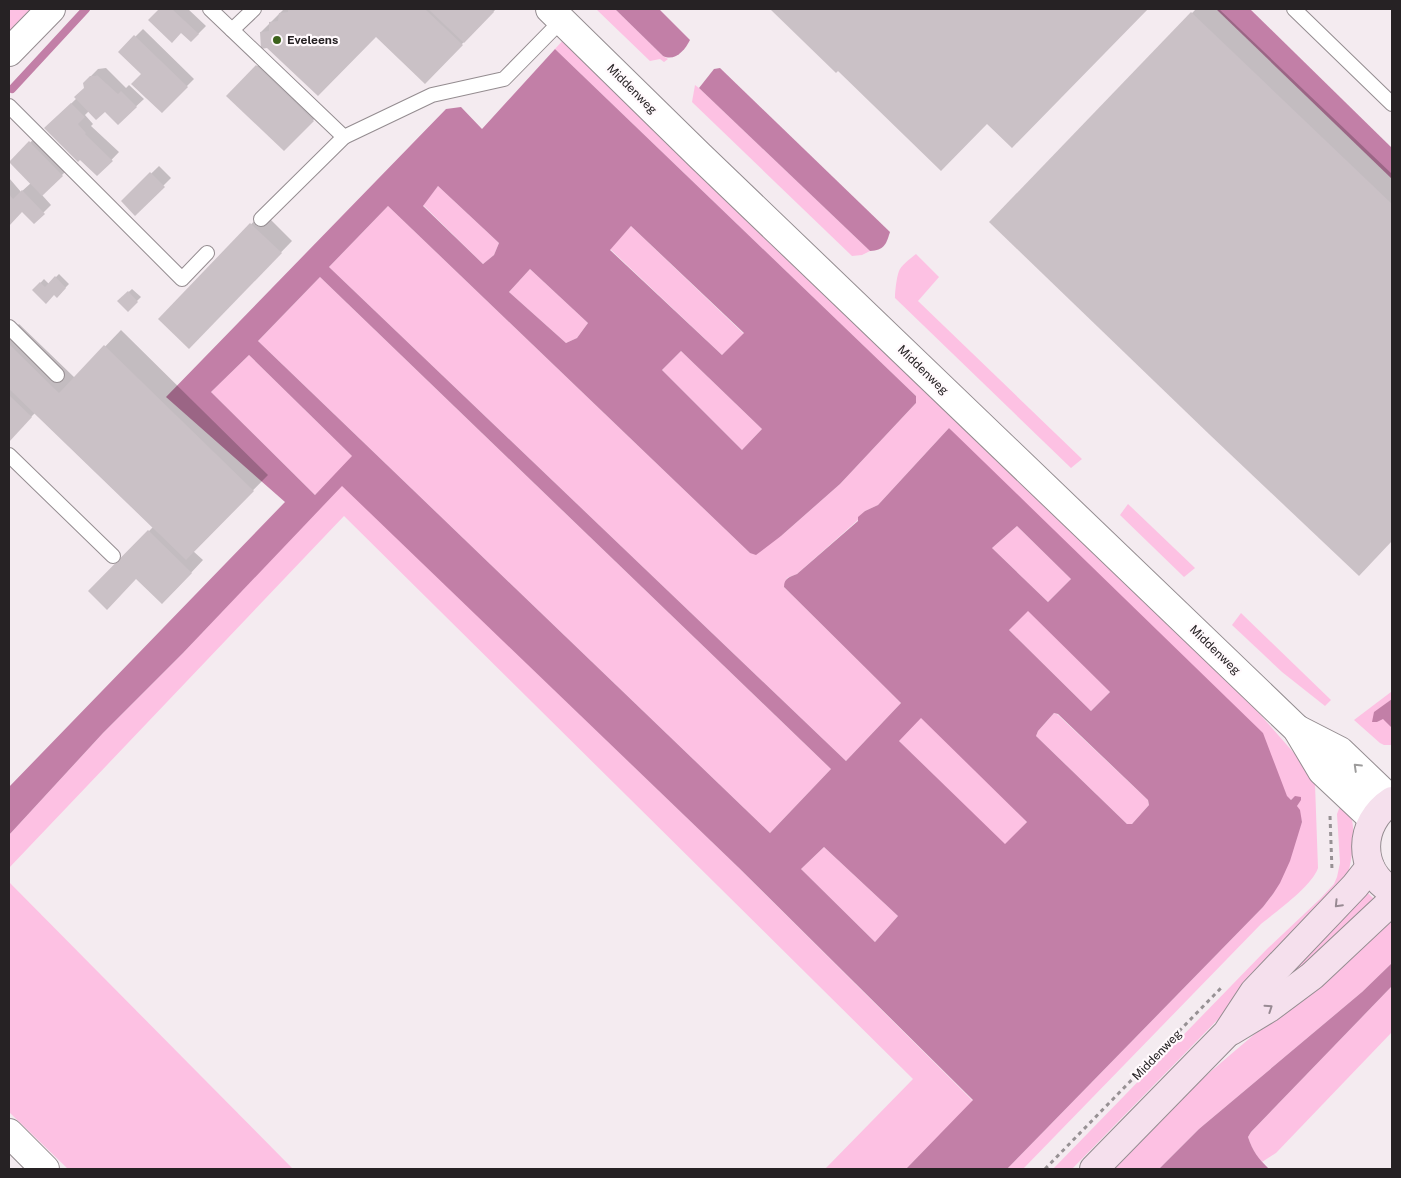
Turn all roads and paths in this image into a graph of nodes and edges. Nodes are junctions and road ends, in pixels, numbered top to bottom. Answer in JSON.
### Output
{"nodes":[{"id":1,"x":51,"y":9,"type":"edge"},
{"id":2,"x":210,"y":9,"type":"edge"},
{"id":3,"x":254,"y":9,"type":"edge"},
{"id":4,"x":1294,"y":9,"type":"edge"},
{"id":5,"x":556,"y":14,"type":"edge"},
{"id":6,"x":232,"y":30,"type":"junction"},
{"id":7,"x":9,"y":52,"type":"edge"},
{"id":8,"x":1392,"y":104,"type":"edge"},
{"id":9,"x":9,"y":106,"type":"edge"},
{"id":10,"x":344,"y":137,"type":"junction"},
{"id":11,"x":261,"y":219,"type":"dead end"},
{"id":12,"x":207,"y":253,"type":"dead end"},
{"id":13,"x":9,"y":327,"type":"edge"},
{"id":14,"x":57,"y":375,"type":"dead end"},
{"id":15,"x":9,"y":455,"type":"edge"},
{"id":16,"x":113,"y":556,"type":"dead end"},
{"id":17,"x":1297,"y":729,"type":"junction"},
{"id":18,"x":1344,"y":791,"type":"junction"},
{"id":19,"x":1386,"y":807,"type":"edge"},
{"id":20,"x":1370,"y":867,"type":"junction"},
{"id":21,"x":1331,"y":874,"type":"dead end"},
{"id":22,"x":1392,"y":891,"type":"edge"},
{"id":23,"x":1392,"y":900,"type":"edge"},
{"id":24,"x":1223,"y":987,"type":"dead end"},
{"id":25,"x":1227,"y":1033,"type":"junction"},
{"id":26,"x":9,"y":1133,"type":"edge"},
{"id":27,"x":44,"y":1169,"type":"edge"},
{"id":28,"x":1045,"y":1169,"type":"edge"},
{"id":29,"x":1094,"y":1169,"type":"edge"}],
"edges":[{"from":1,"to":7,"type":"street"},
{"from":2,"to":6,"type":"lane"},
{"from":3,"to":6,"type":"lane"},
{"from":4,"to":8,"type":"lane"},
{"from":5,"to":10,"type":"lane"},
{"from":5,"to":17,"type":"street","name":"Middenweg"},
{"from":6,"to":10,"type":"lane"},
{"from":9,"to":12,"type":"lane"},
{"from":10,"to":11,"type":"lane"},
{"from":13,"to":14,"type":"lane"},
{"from":15,"to":16,"type":"lane"},
{"from":17,"to":18,"type":"street","name":"Middenweg"},
{"from":19,"to":17,"type":"street","name":"Middenweg","one_way":true},
{"from":18,"to":19,"type":"street","name":"Middenweg"},
{"from":18,"to":21,"type":"path"},
{"from":19,"to":20,"type":"street"},
{"from":20,"to":22,"type":"street"},
{"from":20,"to":25,"type":"street","one_way":true},
{"from":25,"to":23,"type":"street","one_way":true},
{"from":24,"to":28,"type":"path","name":"Middenweg"},
{"from":25,"to":29,"type":"street"},
{"from":26,"to":27,"type":"street"}]}
